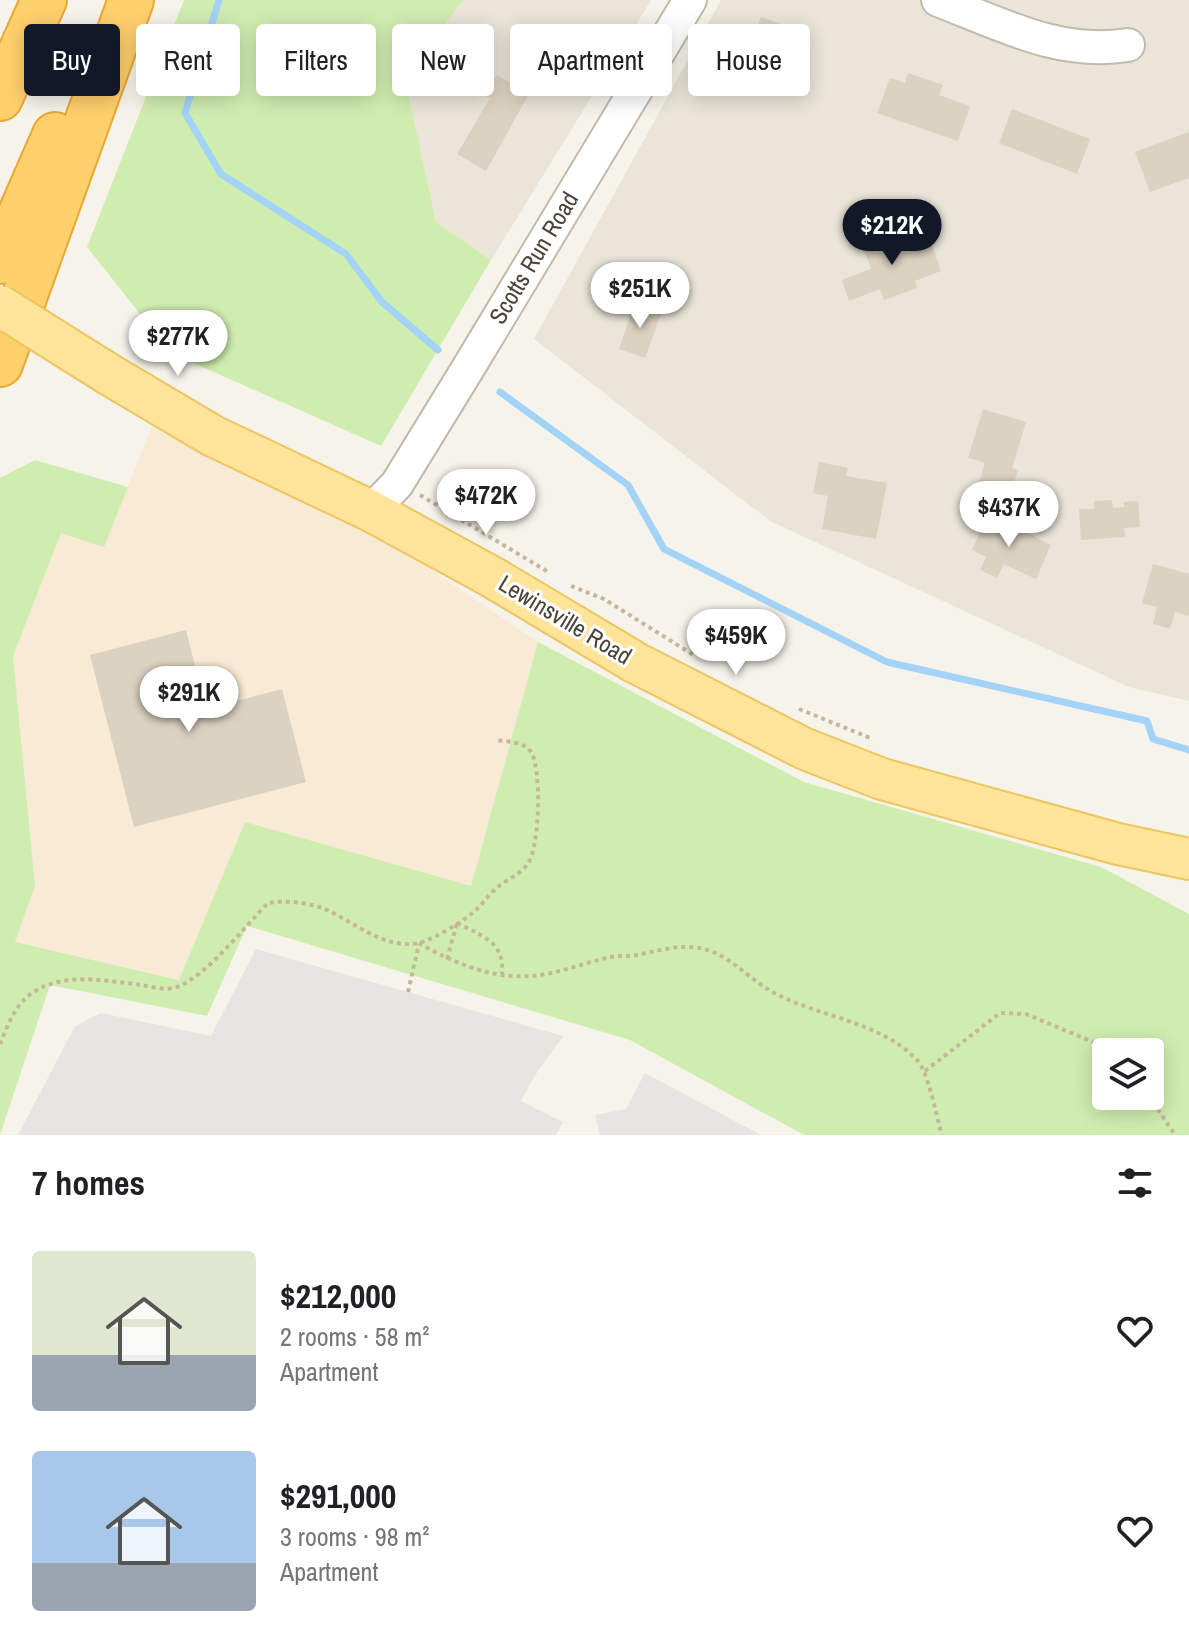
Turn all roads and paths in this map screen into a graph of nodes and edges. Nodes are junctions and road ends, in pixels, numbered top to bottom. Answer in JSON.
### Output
{"nodes":[{"id":1,"x":44,"y":0,"type":"edge"},
{"id":2,"x":113,"y":0,"type":"edge"},
{"id":3,"x":131,"y":0,"type":"edge"},
{"id":4,"x":690,"y":0,"type":"edge"},
{"id":5,"x":938,"y":0,"type":"edge"},
{"id":6,"x":1128,"y":45,"type":"dead end"},
{"id":7,"x":0,"y":98,"type":"edge"},
{"id":8,"x":0,"y":261,"type":"edge"},
{"id":9,"x":0,"y":306,"type":"edge"},
{"id":10,"x":0,"y":364,"type":"edge"},
{"id":11,"x":384,"y":498,"type":"junction"},
{"id":12,"x":558,"y":578,"type":"dead end"},
{"id":13,"x":570,"y":585,"type":"dead end"},
{"id":14,"x":696,"y":656,"type":"dead end"},
{"id":15,"x":787,"y":703,"type":"dead end"},
{"id":16,"x":497,"y":740,"type":"dead end"},
{"id":17,"x":873,"y":740,"type":"dead end"},
{"id":18,"x":1118,"y":844,"type":"junction"},
{"id":19,"x":1189,"y":859,"type":"edge"},
{"id":20,"x":1189,"y":879,"type":"edge"},
{"id":21,"x":457,"y":923,"type":"junction"},
{"id":22,"x":419,"y":943,"type":"junction"},
{"id":23,"x":447,"y":959,"type":"junction"},
{"id":24,"x":502,"y":974,"type":"junction"},
{"id":25,"x":408,"y":992,"type":"dead end"},
{"id":26,"x":1092,"y":1042,"type":"edge"},
{"id":27,"x":0,"y":1044,"type":"edge"},
{"id":28,"x":925,"y":1071,"type":"junction"},
{"id":29,"x":1158,"y":1110,"type":"edge"},
{"id":30,"x":942,"y":1135,"type":"edge"},
{"id":31,"x":1175,"y":1135,"type":"edge"}],
"edges":[{"from":1,"to":7,"type":"highway"},
{"from":2,"to":8,"type":"highway"},
{"from":3,"to":10,"type":"highway"},
{"from":4,"to":11,"type":"street","name":"Scotts Run Road"},
{"from":5,"to":6,"type":"street"},
{"from":9,"to":11,"type":"main road","name":"Lewinsville Road","bridge":true},
{"from":11,"to":12,"type":"path"},
{"from":11,"to":18,"type":"main road","name":"Lewinsville Road"},
{"from":13,"to":14,"type":"path"},
{"from":15,"to":17,"type":"path"},
{"from":16,"to":21,"type":"path"},
{"from":18,"to":19,"type":"main road","name":"Lewinsville Road"},
{"from":18,"to":20,"type":"main road","name":"Lewinsville Road"},
{"from":21,"to":22,"type":"path"},
{"from":21,"to":23,"type":"path"},
{"from":21,"to":24,"type":"path"},
{"from":22,"to":23,"type":"path"},
{"from":22,"to":25,"type":"path"},
{"from":22,"to":27,"type":"path"},
{"from":23,"to":24,"type":"path"},
{"from":24,"to":28,"type":"path"},
{"from":26,"to":28,"type":"path"},
{"from":28,"to":30,"type":"path"},
{"from":29,"to":31,"type":"path"}]}
